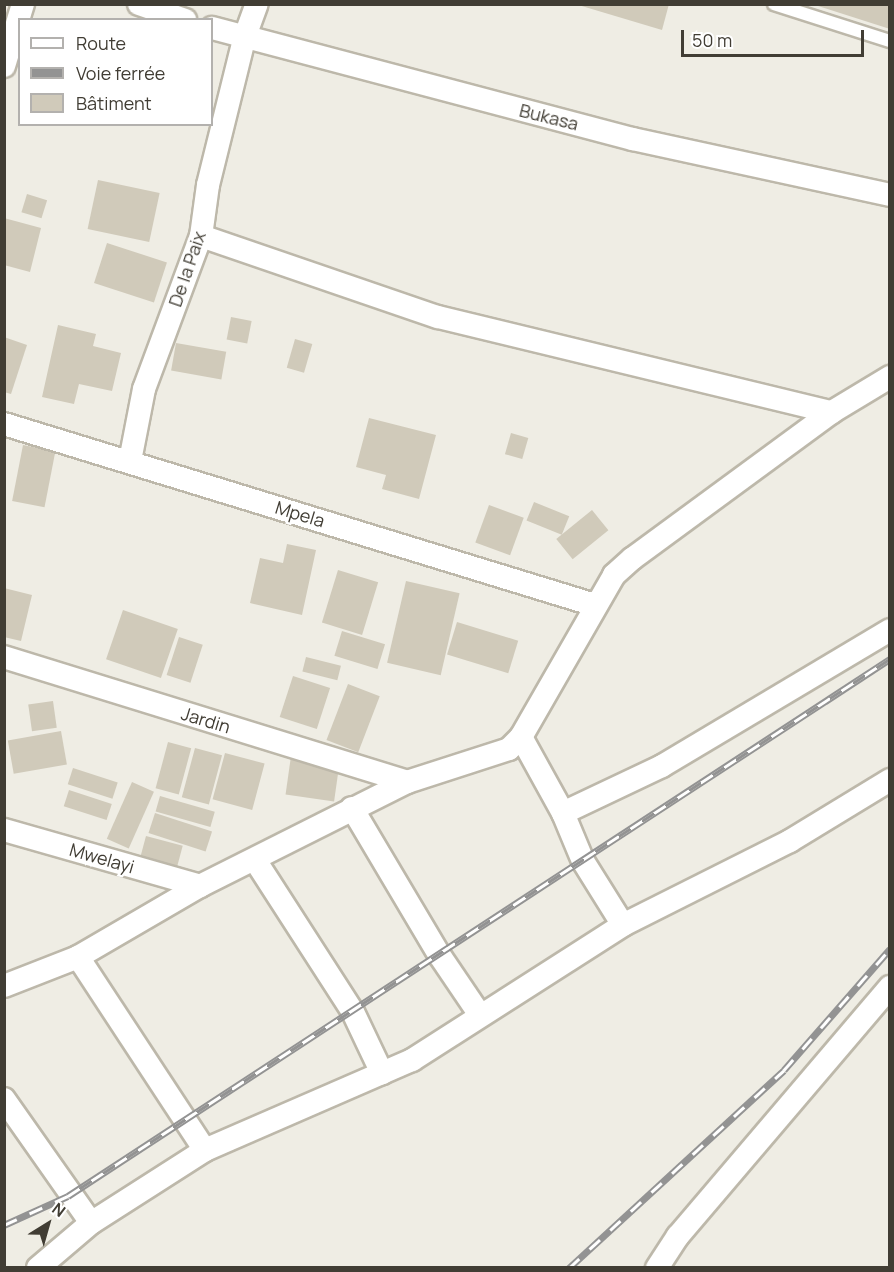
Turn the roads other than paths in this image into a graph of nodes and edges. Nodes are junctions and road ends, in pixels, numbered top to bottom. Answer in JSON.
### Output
{"nodes":[{"id":1,"x":139,"y":4,"type":"edge"},
{"id":2,"x":258,"y":4,"type":"edge"},
{"id":3,"x":774,"y":4,"type":"edge"},
{"id":4,"x":179,"y":18,"type":"edge"},
{"id":5,"x":18,"y":20,"type":"edge"},
{"id":6,"x":213,"y":28,"type":"edge"},
{"id":7,"x":244,"y":39,"type":"junction"},
{"id":8,"x":890,"y":41,"type":"edge"},
{"id":9,"x":4,"y":66,"type":"edge"},
{"id":10,"x":890,"y":195,"type":"edge"},
{"id":11,"x":201,"y":236,"type":"junction"},
{"id":12,"x":890,"y":377,"type":"edge"},
{"id":13,"x":832,"y":412,"type":"junction"},
{"id":14,"x":4,"y":424,"type":"edge"},
{"id":15,"x":130,"y":461,"type":"junction"},
{"id":16,"x":595,"y":605,"type":"junction"},
{"id":17,"x":890,"y":630,"type":"edge"},
{"id":18,"x":4,"y":657,"type":"edge"},
{"id":19,"x":521,"y":737,"type":"junction"},
{"id":20,"x":890,"y":780,"type":"edge"},
{"id":21,"x":407,"y":782,"type":"junction"},
{"id":22,"x":352,"y":808,"type":"junction"},
{"id":23,"x":563,"y":813,"type":"junction"},
{"id":24,"x":4,"y":830,"type":"edge"},
{"id":25,"x":255,"y":860,"type":"junction"},
{"id":26,"x":200,"y":886,"type":"junction"},
{"id":27,"x":623,"y":925,"type":"junction"},
{"id":28,"x":78,"y":957,"type":"junction"},
{"id":29,"x":4,"y":986,"type":"edge"},
{"id":30,"x":890,"y":987,"type":"edge"},
{"id":31,"x":480,"y":1015,"type":"junction"},
{"id":32,"x":382,"y":1073,"type":"junction"},
{"id":33,"x":4,"y":1099,"type":"edge"},
{"id":34,"x":205,"y":1150,"type":"junction"},
{"id":35,"x":91,"y":1223,"type":"junction"},
{"id":36,"x":38,"y":1268,"type":"edge"},
{"id":37,"x":657,"y":1268,"type":"edge"}],
"edges":[{"from":1,"to":4,"type":"street"},
{"from":2,"to":7,"type":"street","name":"De la Paix"},
{"from":3,"to":8,"type":"lane"},
{"from":5,"to":9,"type":"street"},
{"from":6,"to":7,"type":"street","name":"Bukasa"},
{"from":7,"to":10,"type":"street","name":"Bukasa"},
{"from":7,"to":11,"type":"street","name":"De la Paix"},
{"from":11,"to":13,"type":"street"},
{"from":11,"to":15,"type":"street","name":"De la Paix"},
{"from":12,"to":13,"type":"street"},
{"from":13,"to":16,"type":"street"},
{"from":14,"to":15,"type":"street","name":"Mpela"},
{"from":15,"to":16,"type":"street","name":"Mpela"},
{"from":16,"to":19,"type":"street"},
{"from":17,"to":23,"type":"street"},
{"from":18,"to":21,"type":"street","name":"Jardin"},
{"from":19,"to":21,"type":"street"},
{"from":19,"to":23,"type":"street"},
{"from":20,"to":27,"type":"street"},
{"from":21,"to":22,"type":"street"},
{"from":22,"to":25,"type":"street"},
{"from":22,"to":31,"type":"street"},
{"from":23,"to":27,"type":"street"},
{"from":24,"to":26,"type":"street","name":"Mwelayi"},
{"from":25,"to":26,"type":"street"},
{"from":25,"to":32,"type":"street"},
{"from":26,"to":28,"type":"street"},
{"from":27,"to":31,"type":"street"},
{"from":28,"to":29,"type":"street"},
{"from":28,"to":34,"type":"street"},
{"from":30,"to":37,"type":"street"},
{"from":31,"to":32,"type":"street"},
{"from":32,"to":34,"type":"street"},
{"from":33,"to":35,"type":"street"},
{"from":34,"to":35,"type":"street"},
{"from":35,"to":36,"type":"street"}]}
